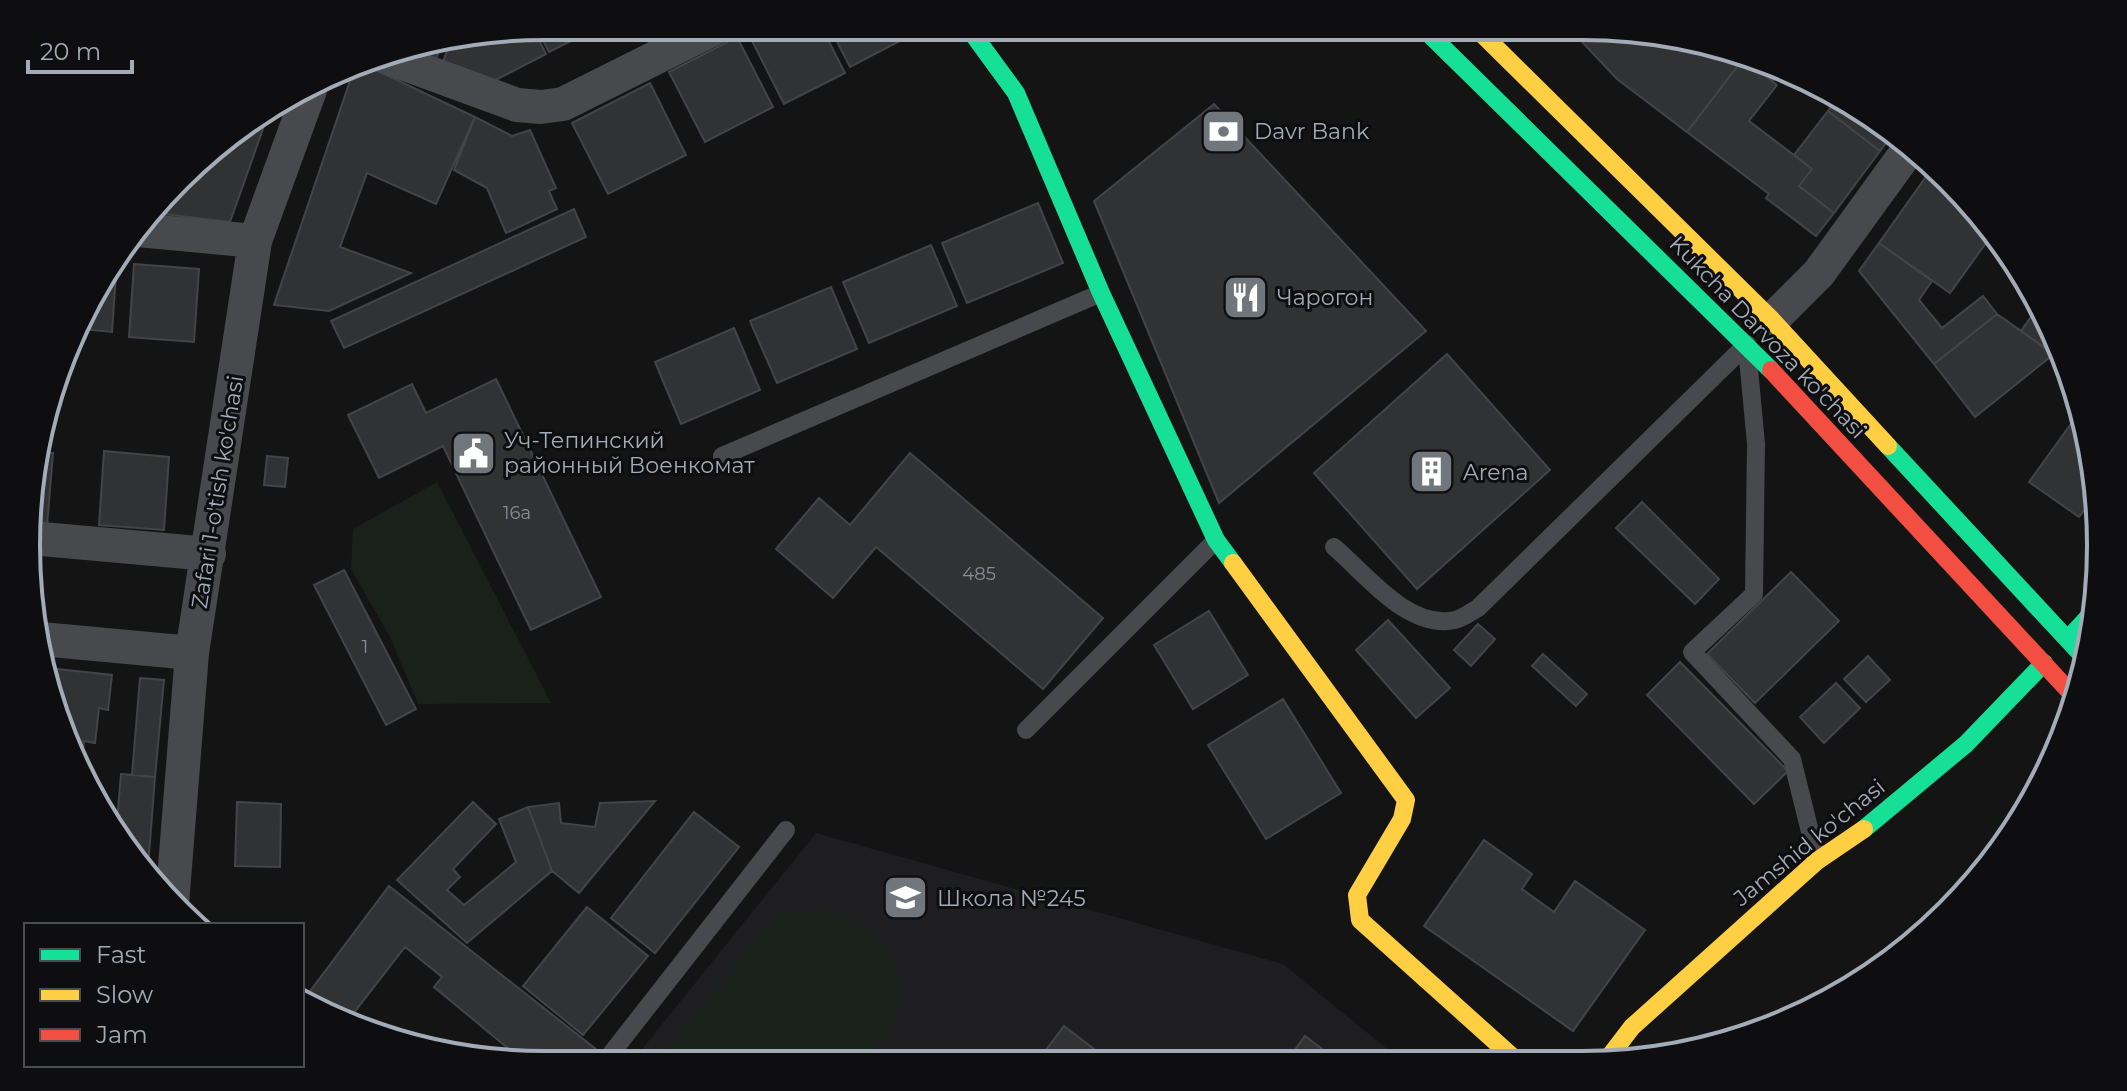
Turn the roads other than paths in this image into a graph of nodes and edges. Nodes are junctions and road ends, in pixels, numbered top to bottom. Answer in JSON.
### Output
{"nodes":[{"id":1,"x":691,"y":40,"type":"edge"},
{"id":2,"x":977,"y":40,"type":"edge"},
{"id":3,"x":1435,"y":40,"type":"edge"},
{"id":4,"x":1491,"y":40,"type":"edge"},
{"id":5,"x":399,"y":62,"type":"edge"},
{"id":6,"x":306,"y":101,"type":"edge"},
{"id":7,"x":1904,"y":156,"type":"edge"},
{"id":8,"x":150,"y":231,"type":"edge"},
{"id":9,"x":255,"y":241,"type":"junction"},
{"id":10,"x":1101,"y":293,"type":"junction"},
{"id":11,"x":1772,"y":320,"type":"junction"},
{"id":12,"x":1747,"y":344,"type":"junction"},
{"id":13,"x":722,"y":456,"type":"dead end"},
{"id":14,"x":40,"y":539,"type":"edge"},
{"id":15,"x":1216,"y":540,"type":"junction"},
{"id":16,"x":1334,"y":547,"type":"dead end"},
{"id":17,"x":209,"y":554,"type":"junction"},
{"id":18,"x":49,"y":640,"type":"edge"},
{"id":19,"x":2074,"y":646,"type":"edge"},
{"id":20,"x":192,"y":653,"type":"junction"},
{"id":21,"x":2044,"y":663,"type":"junction"},
{"id":22,"x":2066,"y":688,"type":"edge"},
{"id":23,"x":1026,"y":730,"type":"dead end"},
{"id":24,"x":786,"y":830,"type":"dead end"},
{"id":25,"x":1817,"y":861,"type":"junction"},
{"id":26,"x":173,"y":888,"type":"edge"},
{"id":27,"x":1614,"y":1050,"type":"edge"},
{"id":28,"x":613,"y":1051,"type":"edge"},
{"id":29,"x":1506,"y":1051,"type":"edge"}],
"edges":[{"from":1,"to":5,"type":"street"},
{"from":2,"to":10,"type":"street"},
{"from":3,"to":12,"type":"street","name":"Kukcha Darvoza ko'chasi"},
{"from":4,"to":11,"type":"street","name":"Kukcha Darvoza ko'chasi"},
{"from":6,"to":9,"type":"street","name":"Zafari 1-o'tish ko'chasi"},
{"from":7,"to":11,"type":"street"},
{"from":8,"to":9,"type":"street"},
{"from":9,"to":17,"type":"street","name":"Zafari 1-o'tish ko'chasi"},
{"from":10,"to":13,"type":"lane"},
{"from":10,"to":15,"type":"street"},
{"from":11,"to":12,"type":"street"},
{"from":11,"to":19,"type":"street","name":"Kukcha Darvoza ko'chasi"},
{"from":12,"to":16,"type":"lane"},
{"from":12,"to":21,"type":"street","name":"Kukcha Darvoza ko'chasi"},
{"from":12,"to":25,"type":"lane"},
{"from":14,"to":17,"type":"street"},
{"from":15,"to":23,"type":"lane"},
{"from":15,"to":29,"type":"street"},
{"from":17,"to":20,"type":"street","name":"Zafari 1-o'tish ko'chasi"},
{"from":18,"to":20,"type":"street"},
{"from":19,"to":21,"type":"street","name":"Jamshid ko'chasi"},
{"from":20,"to":26,"type":"street","name":"Zafari 1-o'tish ko'chasi"},
{"from":21,"to":22,"type":"street","name":"Kukcha Darvoza ko'chasi"},
{"from":21,"to":25,"type":"street","name":"Jamshid ko'chasi"},
{"from":24,"to":28,"type":"lane"},
{"from":25,"to":27,"type":"street","name":"Jamshid ko'chasi"}]}
